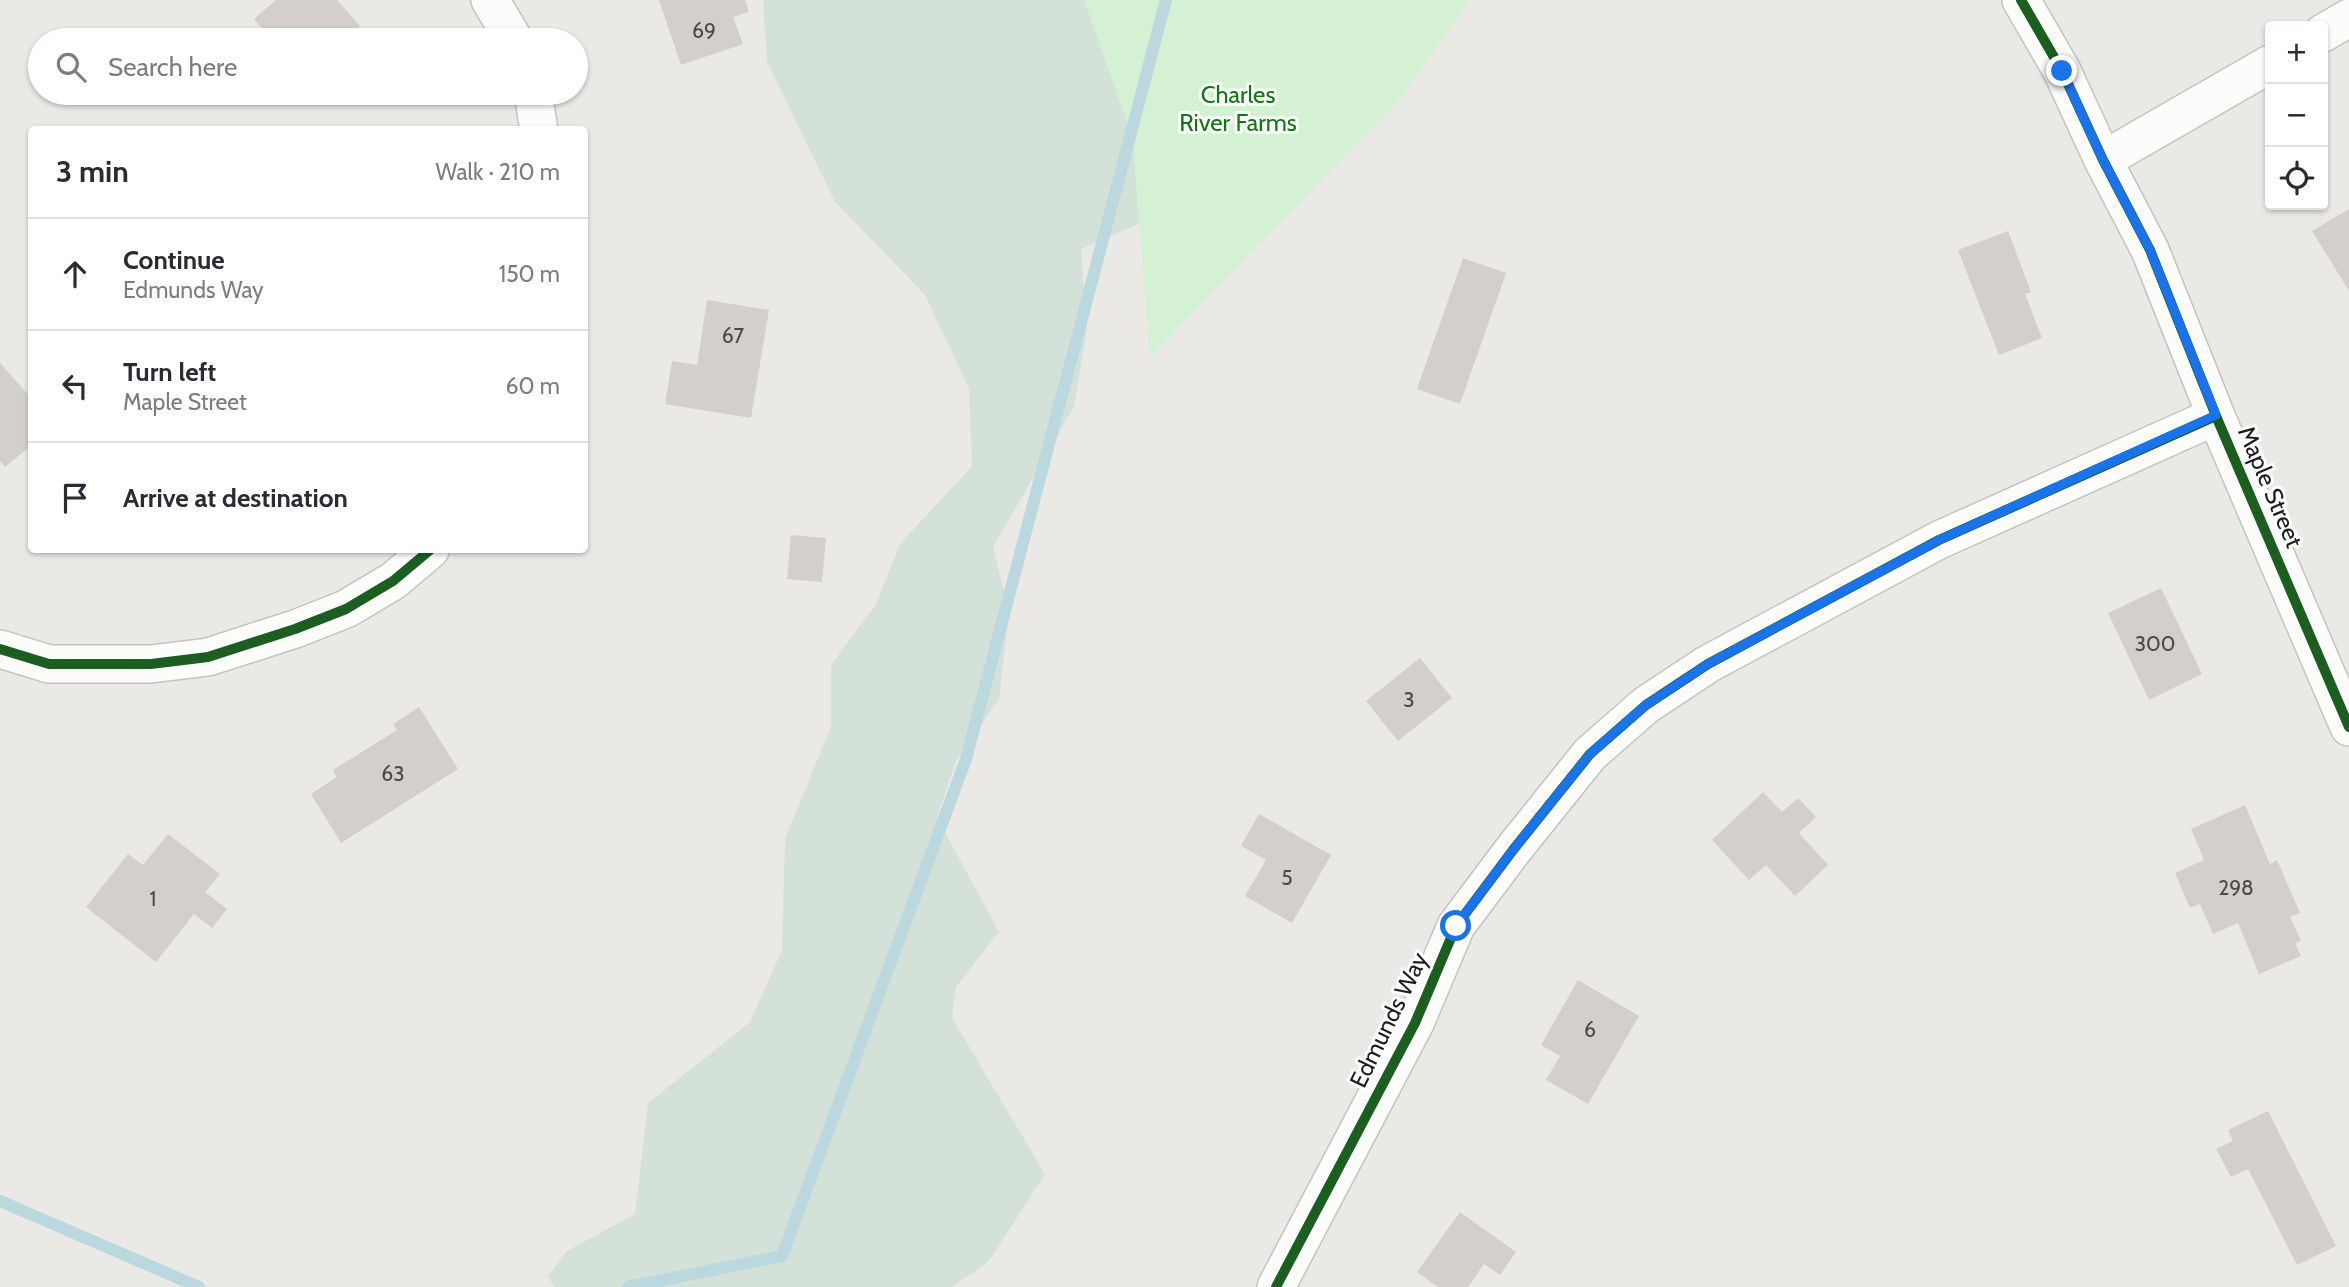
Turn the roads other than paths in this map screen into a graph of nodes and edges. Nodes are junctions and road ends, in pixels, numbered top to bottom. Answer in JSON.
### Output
{"nodes":[{"id":1,"x":490,"y":0,"type":"edge"},
{"id":2,"x":2021,"y":0,"type":"edge"},
{"id":3,"x":2349,"y":18,"type":"edge"},
{"id":4,"x":507,"y":28,"type":"edge"},
{"id":5,"x":2328,"y":30,"type":"edge"},
{"id":6,"x":2265,"y":67,"type":"edge"},
{"id":7,"x":535,"y":105,"type":"edge"},
{"id":8,"x":538,"y":126,"type":"edge"},
{"id":9,"x":2103,"y":160,"type":"junction"},
{"id":10,"x":2216,"y":415,"type":"junction"},
{"id":11,"x":426,"y":553,"type":"edge"},
{"id":12,"x":1,"y":652,"type":"edge"},
{"id":13,"x":2349,"y":727,"type":"edge"},
{"id":14,"x":1276,"y":1287,"type":"edge"}],
"edges":[{"from":1,"to":4,"type":"street"},
{"from":2,"to":9,"type":"street","name":"Maple Street"},
{"from":3,"to":5,"type":"street"},
{"from":6,"to":9,"type":"street"},
{"from":7,"to":8,"type":"street"},
{"from":9,"to":10,"type":"street","name":"Maple Street"},
{"from":10,"to":13,"type":"street","name":"Maple Street"},
{"from":10,"to":14,"type":"street","name":"Edmunds Way"},
{"from":11,"to":12,"type":"street"}]}
